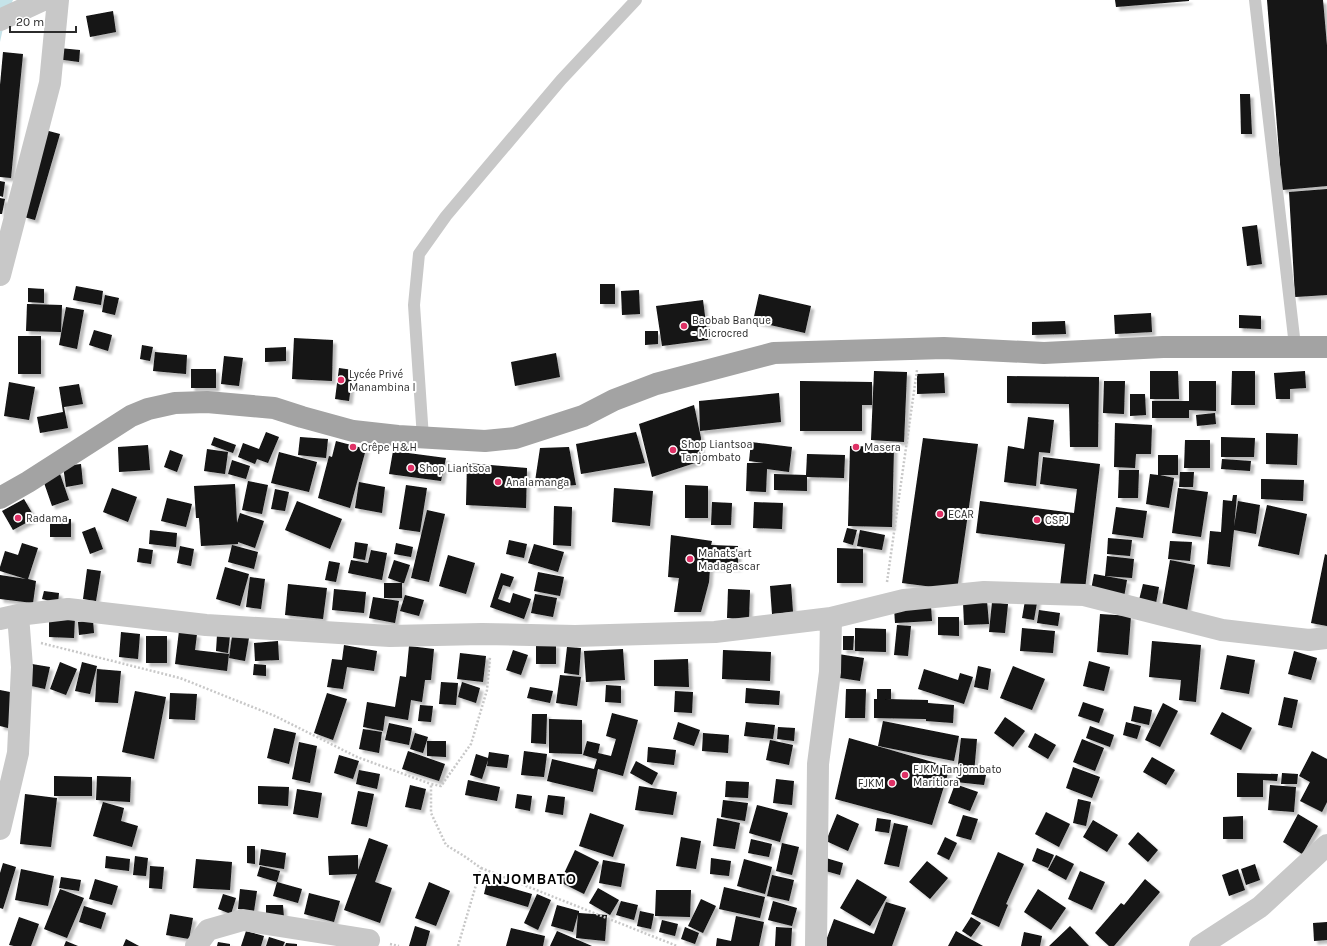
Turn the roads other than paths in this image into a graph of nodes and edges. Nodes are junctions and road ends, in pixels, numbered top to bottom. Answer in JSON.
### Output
{"nodes":[{"id":1,"x":44,"y":0,"type":"edge"},
{"id":2,"x":58,"y":0,"type":"edge"},
{"id":3,"x":636,"y":0,"type":"edge"},
{"id":4,"x":1255,"y":0,"type":"edge"},
{"id":5,"x":0,"y":20,"type":"edge"},
{"id":6,"x":0,"y":275,"type":"edge"},
{"id":7,"x":1295,"y":346,"type":"junction"},
{"id":8,"x":1327,"y":346,"type":"edge"},
{"id":9,"x":423,"y":438,"type":"junction"},
{"id":10,"x":0,"y":498,"type":"edge"},
{"id":11,"x":9,"y":617,"type":"edge"},
{"id":12,"x":831,"y":618,"type":"junction"},
{"id":13,"x":1327,"y":638,"type":"edge"},
{"id":14,"x":0,"y":828,"type":"edge"},
{"id":15,"x":1327,"y":845,"type":"edge"},
{"id":16,"x":369,"y":940,"type":"dead end"},
{"id":17,"x":196,"y":946,"type":"edge"},
{"id":18,"x":816,"y":946,"type":"edge"},
{"id":19,"x":1200,"y":946,"type":"edge"}],
"edges":[{"from":1,"to":5,"type":"street"},
{"from":2,"to":6,"type":"street"},
{"from":3,"to":9,"type":"lane"},
{"from":4,"to":7,"type":"lane"},
{"from":7,"to":8,"type":"main road"},
{"from":7,"to":9,"type":"main road"},
{"from":9,"to":10,"type":"main road"},
{"from":11,"to":12,"type":"street"},
{"from":11,"to":14,"type":"street"},
{"from":12,"to":13,"type":"street"},
{"from":12,"to":18,"type":"street"},
{"from":15,"to":19,"type":"street"},
{"from":16,"to":17,"type":"street"}]}
